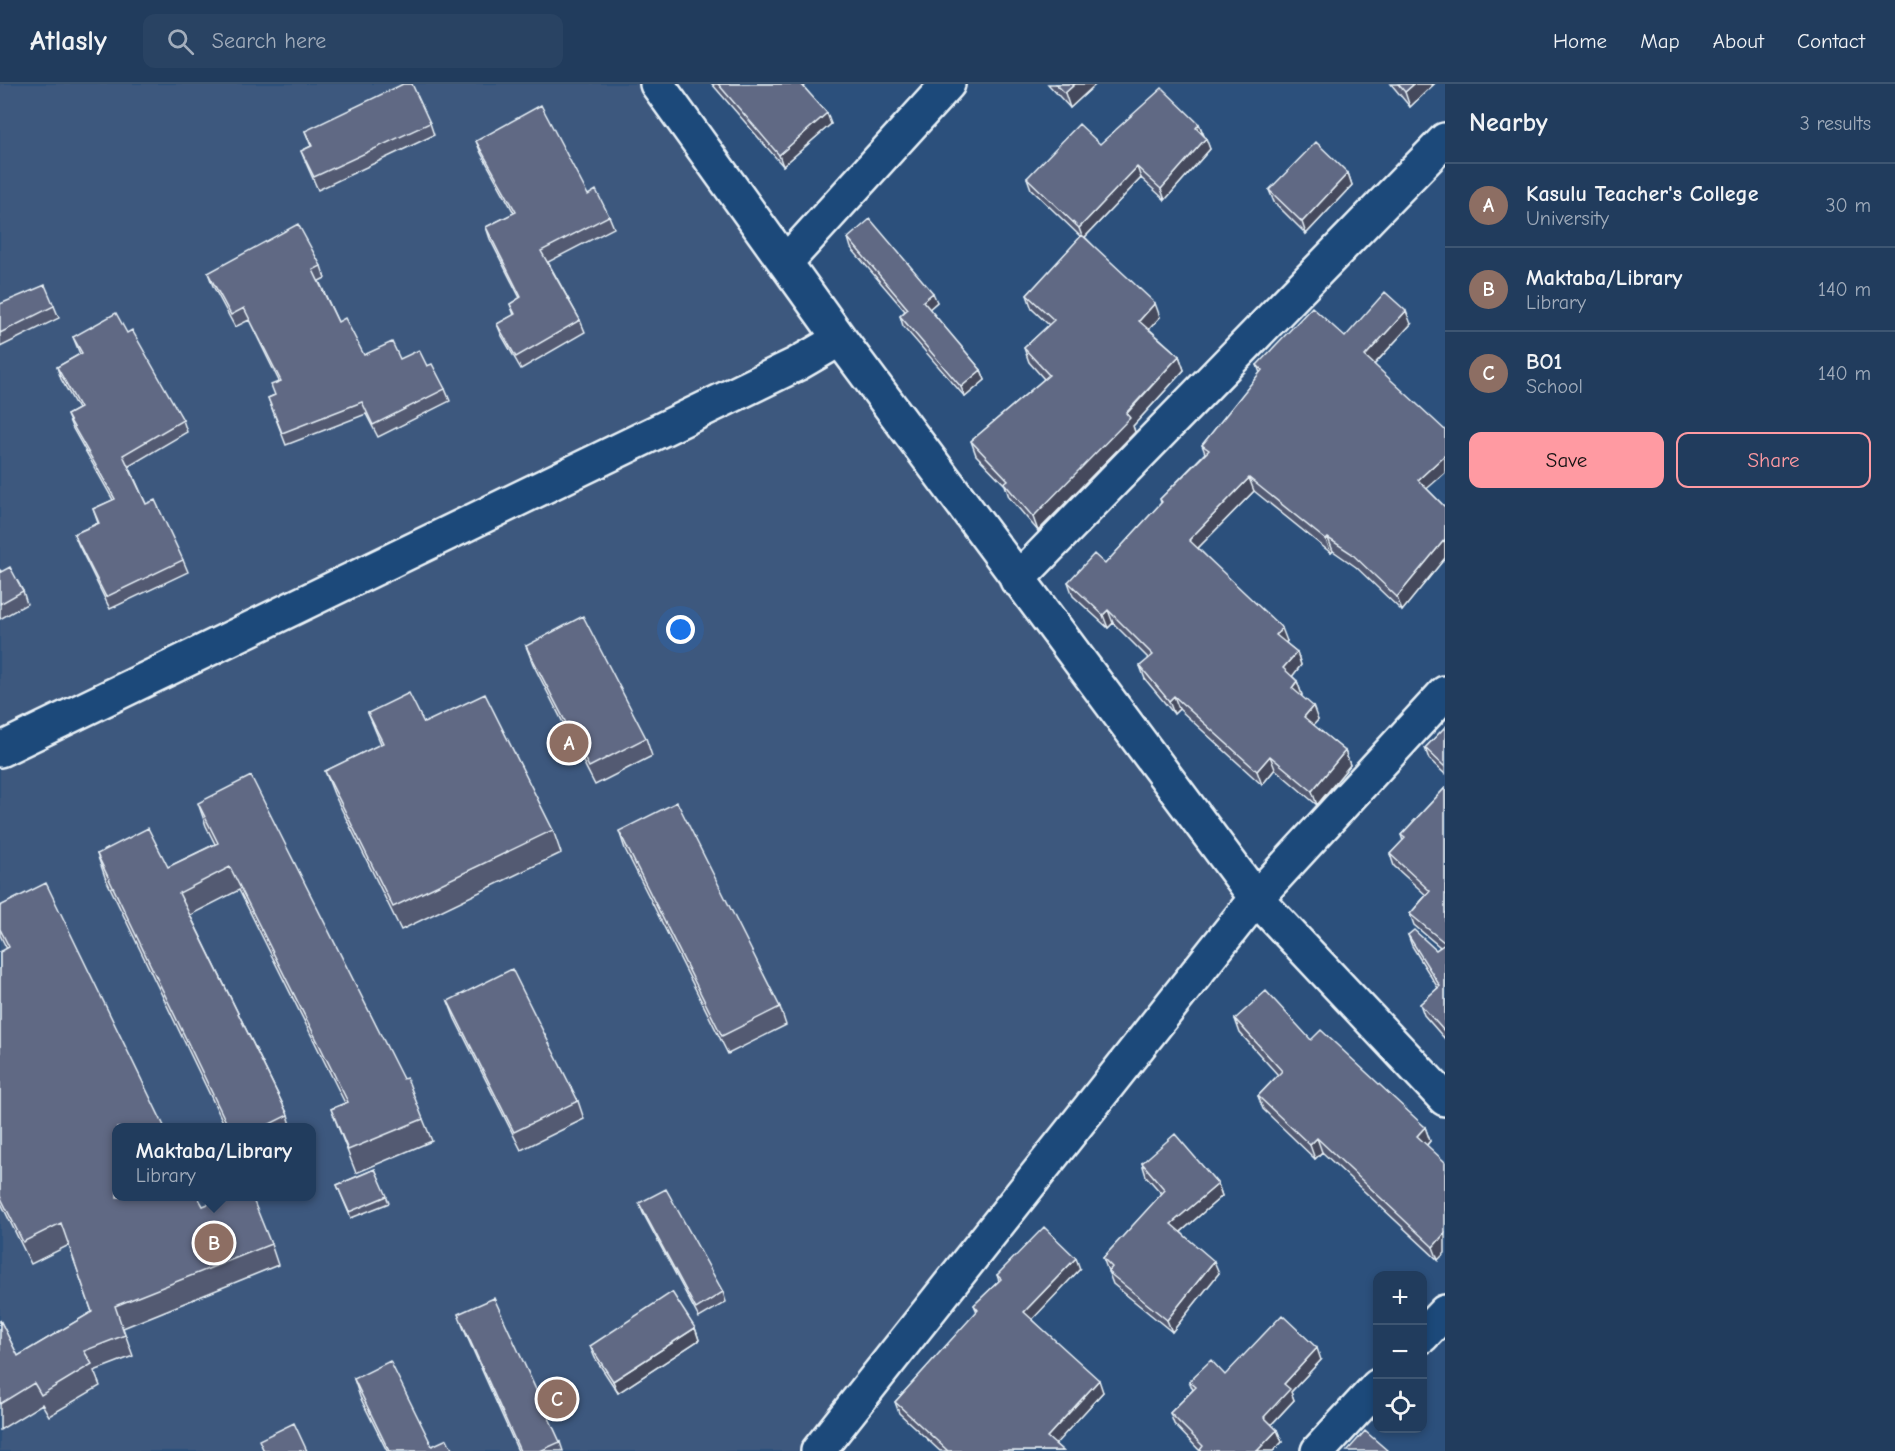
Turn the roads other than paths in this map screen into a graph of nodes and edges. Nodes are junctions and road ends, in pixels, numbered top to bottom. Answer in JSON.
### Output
{"nodes":[{"id":1,"x":657,"y":84,"type":"edge"},
{"id":2,"x":948,"y":84,"type":"edge"},
{"id":3,"x":1445,"y":140,"type":"edge"},
{"id":4,"x":786,"y":262,"type":"junction"},
{"id":5,"x":840,"y":339,"type":"junction"},
{"id":6,"x":1017,"y":580,"type":"junction"},
{"id":7,"x":1445,"y":693,"type":"edge"},
{"id":8,"x":0,"y":750,"type":"edge"},
{"id":9,"x":1256,"y":898,"type":"junction"},
{"id":10,"x":1445,"y":1099,"type":"edge"},
{"id":11,"x":1445,"y":1312,"type":"edge"},
{"id":12,"x":1427,"y":1331,"type":"edge"},
{"id":13,"x":1373,"y":1390,"type":"edge"},
{"id":14,"x":818,"y":1451,"type":"edge"},
{"id":15,"x":1318,"y":1451,"type":"edge"}],
"edges":[{"from":1,"to":4,"type":"street"},
{"from":2,"to":4,"type":"street"},
{"from":3,"to":6,"type":"street"},
{"from":4,"to":5,"type":"street"},
{"from":5,"to":6,"type":"street"},
{"from":5,"to":8,"type":"street"},
{"from":6,"to":9,"type":"street"},
{"from":7,"to":9,"type":"street"},
{"from":9,"to":10,"type":"street"},
{"from":9,"to":14,"type":"street"},
{"from":11,"to":12,"type":"street"},
{"from":13,"to":15,"type":"street"}]}
